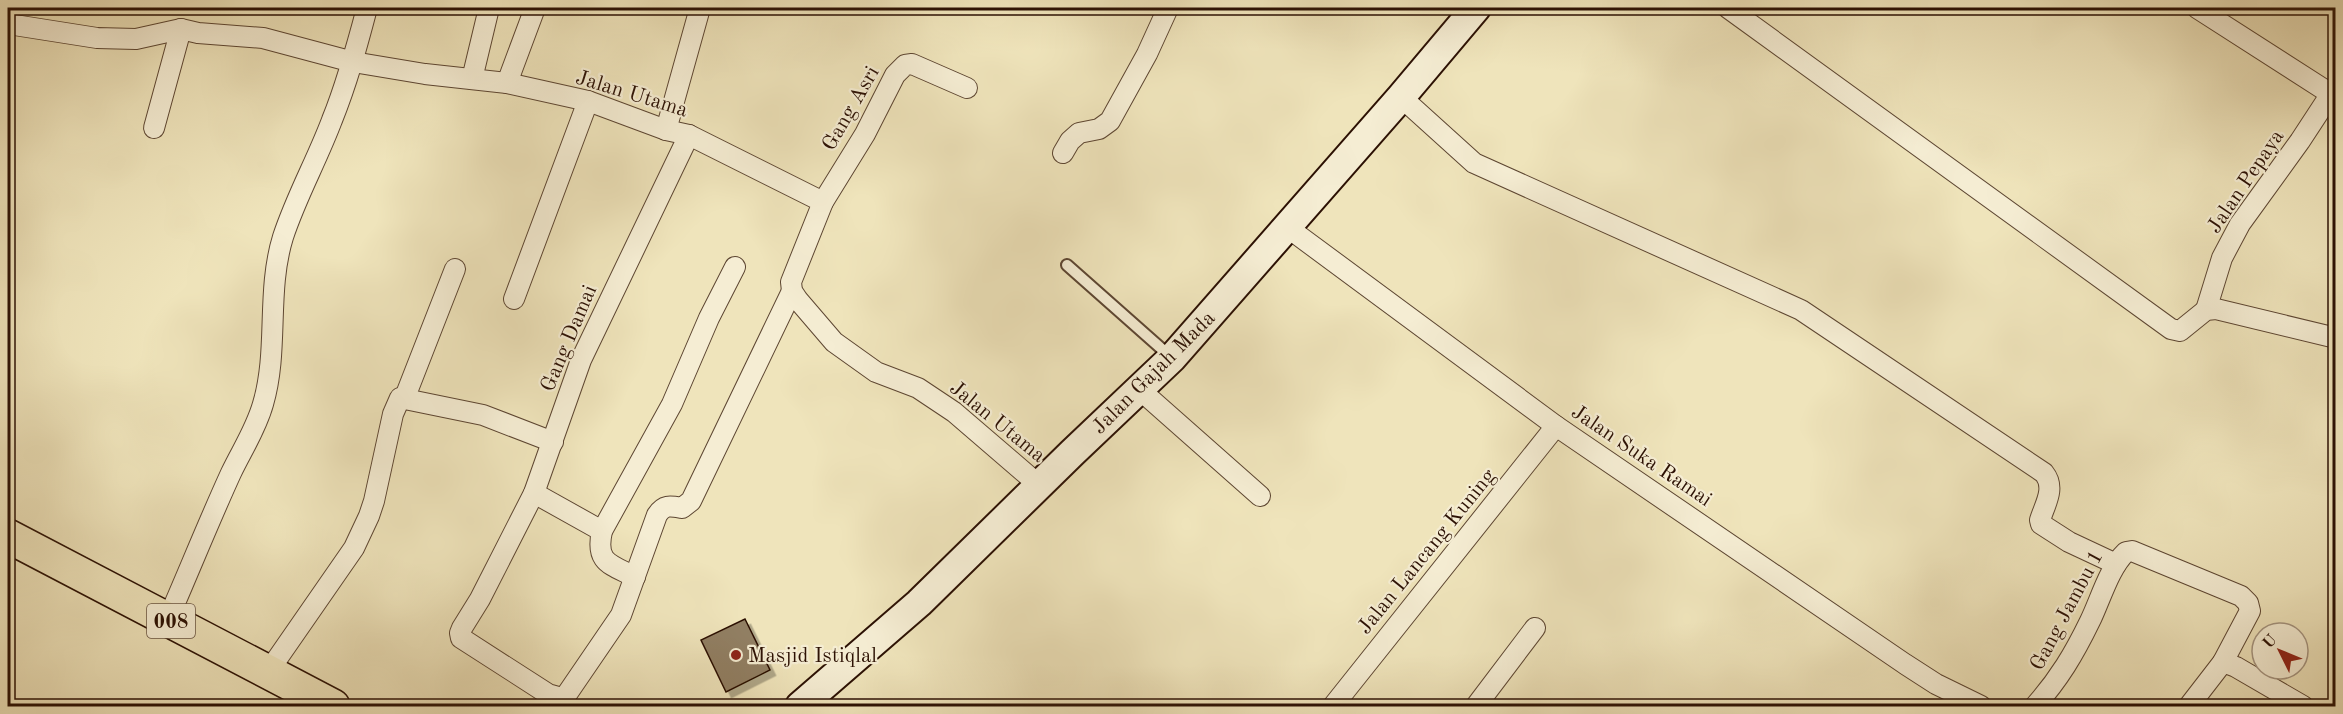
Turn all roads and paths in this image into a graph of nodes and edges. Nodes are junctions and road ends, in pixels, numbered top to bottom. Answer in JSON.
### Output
{"nodes":[{"id":1,"x":367,"y":8,"type":"edge"},
{"id":2,"x":489,"y":8,"type":"edge"},
{"id":3,"x":535,"y":8,"type":"edge"},
{"id":4,"x":700,"y":8,"type":"edge"},
{"id":5,"x":1168,"y":8,"type":"edge"},
{"id":6,"x":1476,"y":8,"type":"edge"},
{"id":7,"x":1728,"y":8,"type":"edge"},
{"id":8,"x":2197,"y":8,"type":"edge"},
{"id":9,"x":8,"y":24,"type":"edge"},
{"id":10,"x":181,"y":29,"type":"junction"},
{"id":11,"x":353,"y":62,"type":"junction"},
{"id":12,"x":472,"y":79,"type":"junction"},
{"id":13,"x":507,"y":83,"type":"junction"},
{"id":14,"x":967,"y":88,"type":"dead end"},
{"id":15,"x":2333,"y":90,"type":"edge"},
{"id":16,"x":1401,"y":97,"type":"junction"},
{"id":17,"x":588,"y":101,"type":"junction"},
{"id":18,"x":153,"y":129,"type":"dead end"},
{"id":19,"x":666,"y":130,"type":"junction"},
{"id":20,"x":689,"y":135,"type":"junction"},
{"id":21,"x":1063,"y":153,"type":"dead end"},
{"id":22,"x":823,"y":202,"type":"junction"},
{"id":23,"x":1287,"y":227,"type":"junction"},
{"id":24,"x":1067,"y":264,"type":"dead end"},
{"id":25,"x":735,"y":267,"type":"dead end"},
{"id":26,"x":455,"y":269,"type":"dead end"},
{"id":27,"x":792,"y":291,"type":"junction"},
{"id":28,"x":514,"y":299,"type":"dead end"},
{"id":29,"x":2206,"y":310,"type":"junction"},
{"id":30,"x":2336,"y":338,"type":"edge"},
{"id":31,"x":1172,"y":358,"type":"junction"},
{"id":32,"x":1139,"y":389,"type":"junction"},
{"id":33,"x":405,"y":397,"type":"junction"},
{"id":34,"x":1556,"y":426,"type":"junction"},
{"id":35,"x":553,"y":442,"type":"junction"},
{"id":36,"x":1039,"y":485,"type":"junction"},
{"id":37,"x":534,"y":493,"type":"junction"},
{"id":38,"x":1260,"y":496,"type":"dead end"},
{"id":39,"x":602,"y":531,"type":"junction"},
{"id":40,"x":8,"y":536,"type":"edge"},
{"id":41,"x":2116,"y":564,"type":"junction"},
{"id":42,"x":635,"y":577,"type":"junction"},
{"id":43,"x":168,"y":619,"type":"junction"},
{"id":44,"x":1535,"y":628,"type":"dead end"},
{"id":45,"x":2223,"y":662,"type":"junction"},
{"id":46,"x":268,"y":672,"type":"junction"},
{"id":47,"x":333,"y":706,"type":"edge"},
{"id":48,"x":800,"y":706,"type":"edge"},
{"id":49,"x":1335,"y":706,"type":"edge"},
{"id":50,"x":1476,"y":706,"type":"edge"},
{"id":51,"x":1981,"y":706,"type":"edge"},
{"id":52,"x":2035,"y":706,"type":"edge"},
{"id":53,"x":2190,"y":706,"type":"edge"},
{"id":54,"x":2303,"y":706,"type":"edge"}],
"edges":[{"from":1,"to":11,"type":"street"},
{"from":2,"to":12,"type":"street"},
{"from":3,"to":13,"type":"street"},
{"from":4,"to":19,"type":"street"},
{"from":5,"to":21,"type":"street"},
{"from":6,"to":16,"type":"street","name":"Jalan Gajah Mada"},
{"from":7,"to":29,"type":"street"},
{"from":8,"to":15,"type":"street"},
{"from":9,"to":10,"type":"street","name":"Jalan Utama"},
{"from":10,"to":11,"type":"street","name":"Jalan Utama"},
{"from":10,"to":18,"type":"street"},
{"from":11,"to":12,"type":"street","name":"Jalan Utama"},
{"from":11,"to":43,"type":"street"},
{"from":12,"to":13,"type":"street","name":"Jalan Utama"},
{"from":13,"to":17,"type":"street","name":"Jalan Utama"},
{"from":14,"to":22,"type":"street","name":"Gang Asri"},
{"from":15,"to":29,"type":"street","name":"Jalan Pepaya"},
{"from":16,"to":23,"type":"street","name":"Jalan Gajah Mada"},
{"from":16,"to":41,"type":"street"},
{"from":17,"to":19,"type":"street","name":"Jalan Utama"},
{"from":17,"to":28,"type":"street"},
{"from":19,"to":20,"type":"street","name":"Jalan Utama"},
{"from":20,"to":22,"type":"street","name":"Jalan Utama"},
{"from":20,"to":35,"type":"street","name":"Gang Damai"},
{"from":22,"to":27,"type":"street"},
{"from":23,"to":31,"type":"street","name":"Jalan Gajah Mada"},
{"from":23,"to":34,"type":"street","name":"Jalan Suka Ramai"},
{"from":24,"to":31,"type":"lane"},
{"from":25,"to":39,"type":"street"},
{"from":26,"to":33,"type":"street"},
{"from":27,"to":36,"type":"street","name":"Jalan Utama"},
{"from":27,"to":42,"type":"street"},
{"from":29,"to":30,"type":"street"},
{"from":31,"to":32,"type":"street","name":"Jalan Gajah Mada"},
{"from":32,"to":36,"type":"street","name":"Jalan Gajah Mada"},
{"from":32,"to":38,"type":"street"},
{"from":33,"to":35,"type":"street"},
{"from":33,"to":46,"type":"street"},
{"from":34,"to":49,"type":"street","name":"Jalan Lancang Kuning"},
{"from":34,"to":51,"type":"street","name":"Jalan Suka Ramai"},
{"from":35,"to":37,"type":"street","name":"Gang Damai"},
{"from":36,"to":48,"type":"street","name":"Jalan Gajah Mada"},
{"from":37,"to":39,"type":"street"},
{"from":37,"to":42,"type":"street","name":"Gang Damai"},
{"from":39,"to":42,"type":"street"},
{"from":40,"to":43,"type":"highway","number":"008"},
{"from":41,"to":45,"type":"street","name":"Gang Jambu 1"},
{"from":41,"to":52,"type":"street","name":"Gang Jambu 1"},
{"from":43,"to":46,"type":"highway","number":"008"},
{"from":44,"to":50,"type":"street"},
{"from":45,"to":53,"type":"street"},
{"from":45,"to":54,"type":"street"},
{"from":46,"to":47,"type":"highway","number":"008"}]}
